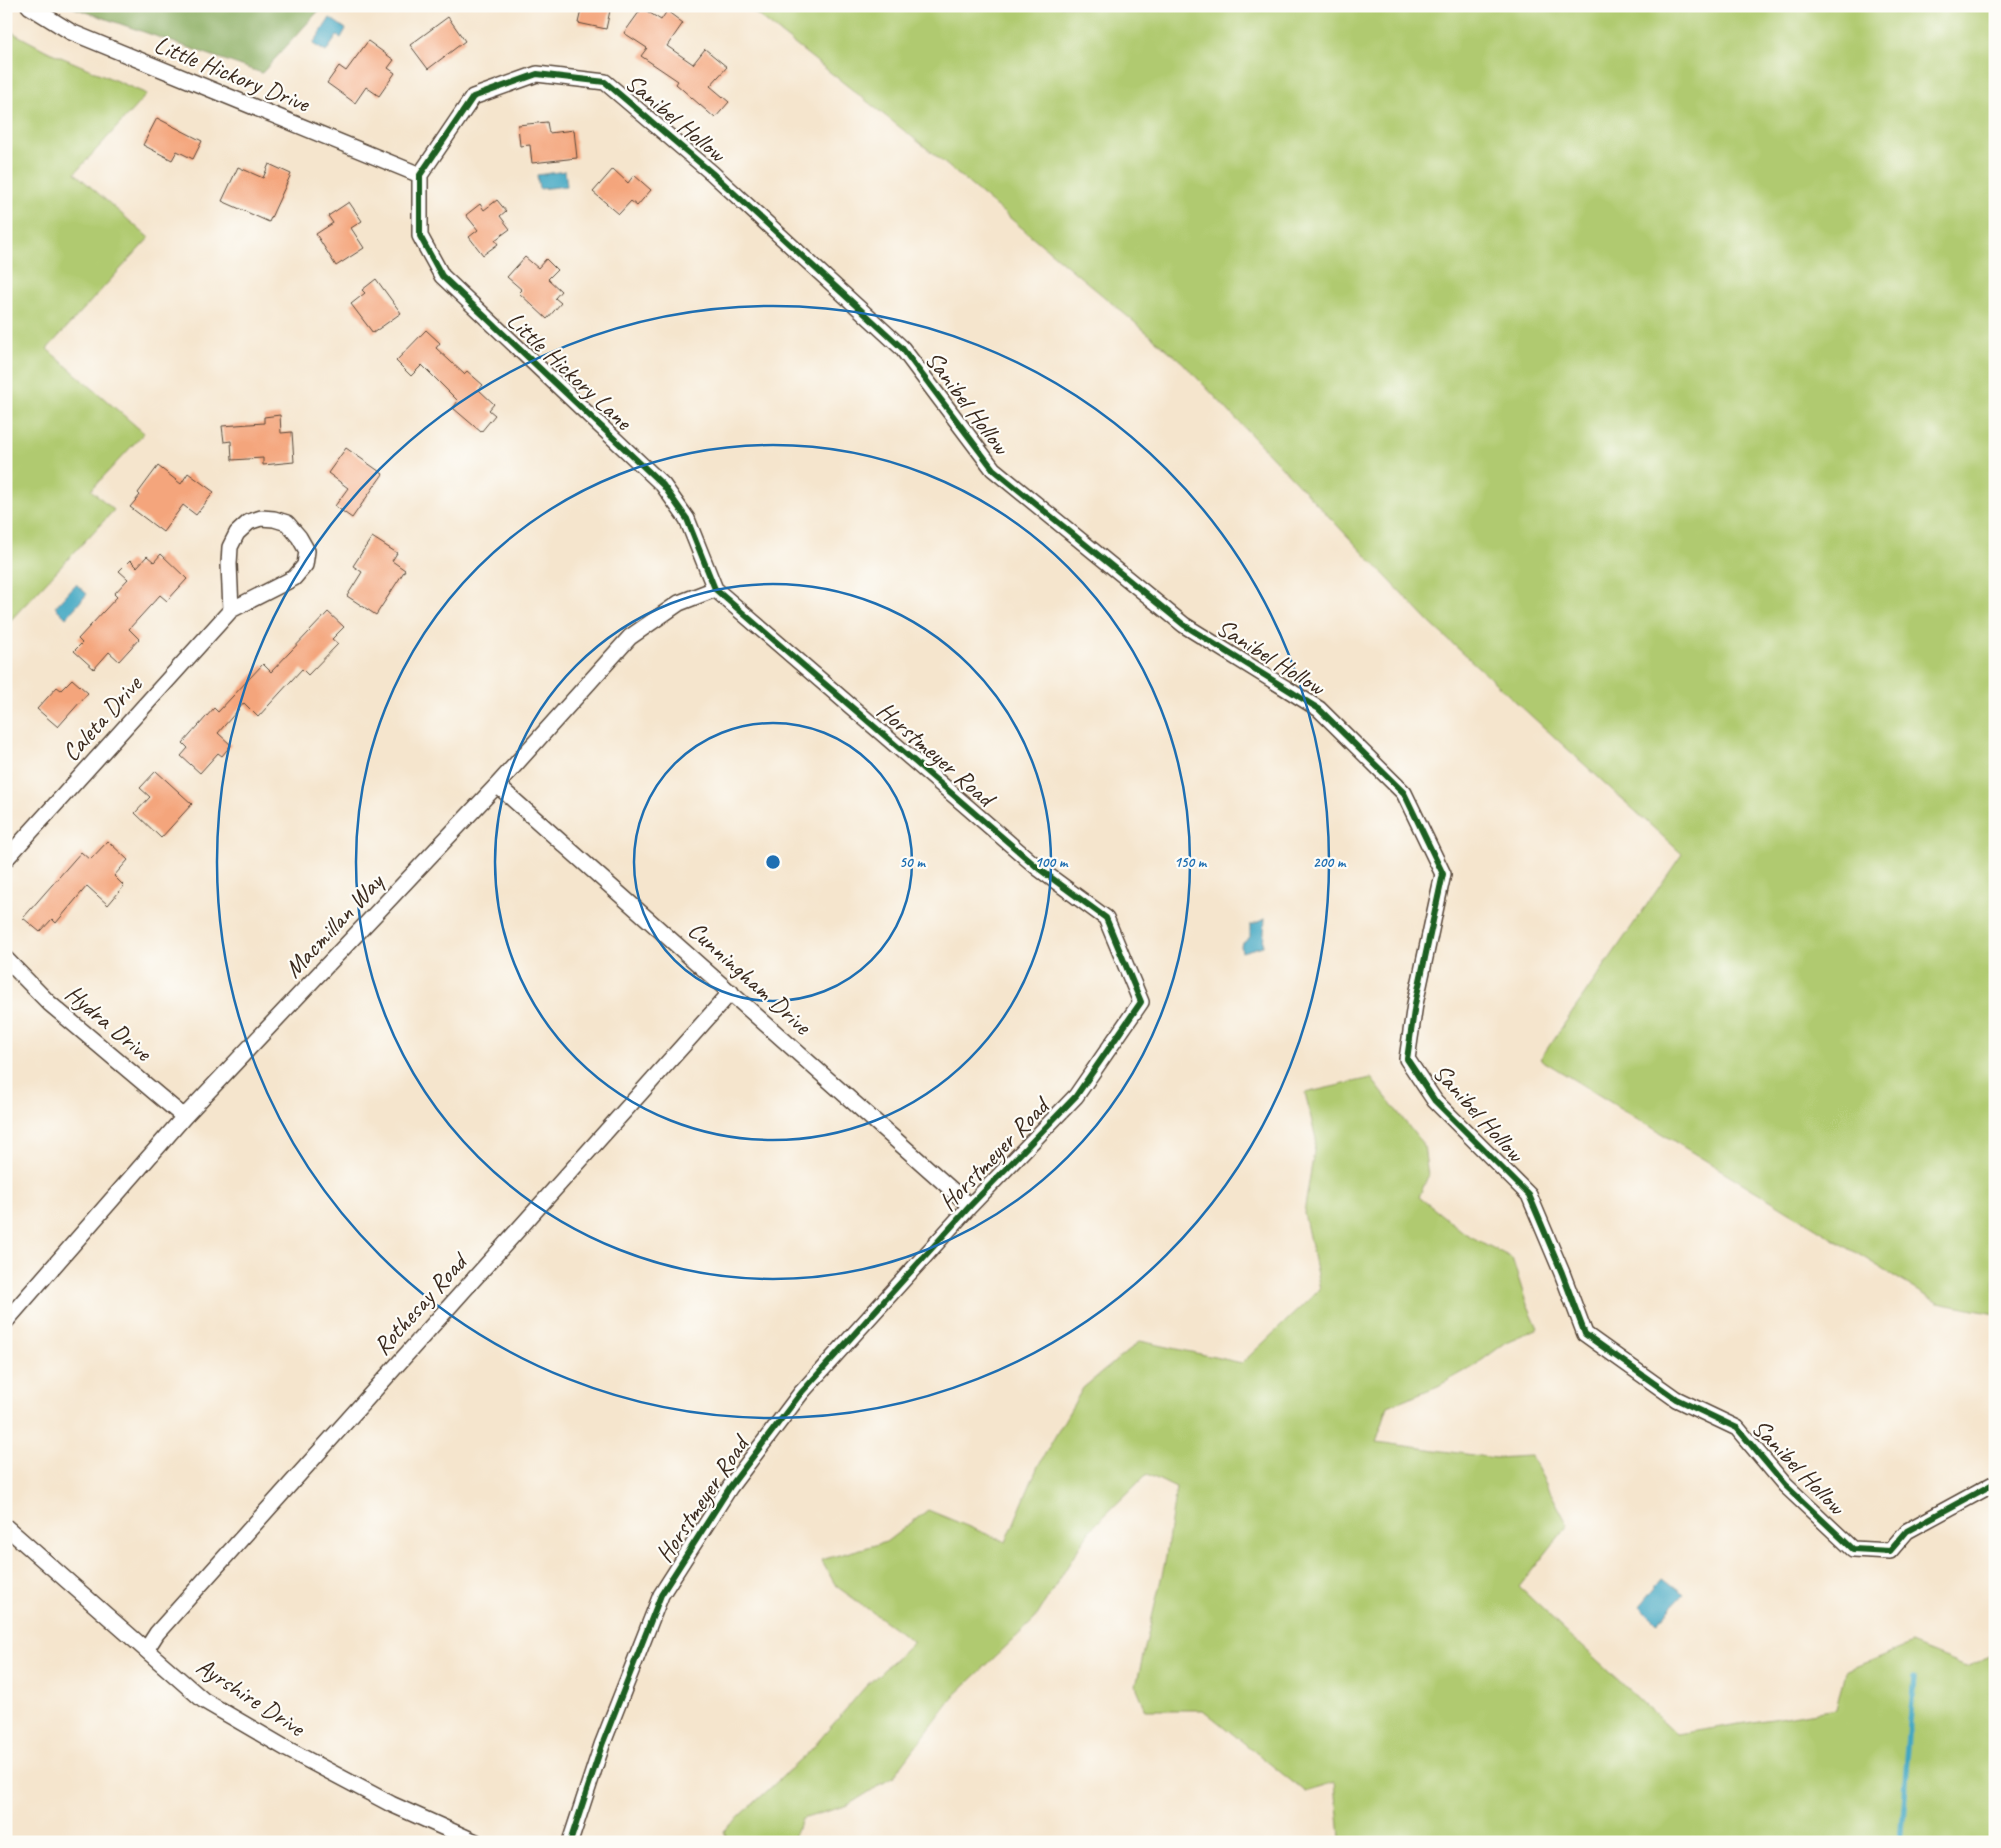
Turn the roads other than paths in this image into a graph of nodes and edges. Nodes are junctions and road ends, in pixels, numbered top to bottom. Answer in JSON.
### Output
{"nodes":[{"id":1,"x":29,"y":6,"type":"edge"},
{"id":2,"x":420,"y":175,"type":"junction"},
{"id":3,"x":715,"y":589,"type":"junction"},
{"id":4,"x":231,"y":610,"type":"junction"},
{"id":5,"x":496,"y":785,"type":"junction"},
{"id":6,"x":6,"y":859,"type":"edge"},
{"id":7,"x":6,"y":959,"type":"edge"},
{"id":8,"x":731,"y":992,"type":"junction"},
{"id":9,"x":184,"y":1117,"type":"junction"},
{"id":10,"x":970,"y":1206,"type":"junction"},
{"id":11,"x":6,"y":1320,"type":"edge"},
{"id":12,"x":1995,"y":1483,"type":"edge"},
{"id":13,"x":6,"y":1527,"type":"edge"},
{"id":14,"x":146,"y":1650,"type":"junction"},
{"id":15,"x":476,"y":1842,"type":"edge"},
{"id":16,"x":570,"y":1842,"type":"edge"}],
"edges":[{"from":1,"to":2,"type":"street","name":"Little Hickory Drive"},
{"from":2,"to":3,"type":"street","name":"Little Hickory Lane"},
{"from":2,"to":12,"type":"street","name":"Sanibel Hollow"},
{"from":3,"to":5,"type":"street","name":"Macmillan Way"},
{"from":3,"to":10,"type":"street","name":"Horstmeyer Road"},
{"from":4,"to":4,"type":"street","name":"Caleta Drive"},
{"from":4,"to":6,"type":"street","name":"Caleta Drive"},
{"from":5,"to":8,"type":"street","name":"Cunningham Drive"},
{"from":5,"to":9,"type":"street","name":"Macmillan Way"},
{"from":7,"to":9,"type":"street","name":"Hydra Drive"},
{"from":8,"to":10,"type":"street","name":"Cunningham Drive"},
{"from":8,"to":14,"type":"street","name":"Rothesay Road"},
{"from":9,"to":11,"type":"street","name":"Macmillan Way"},
{"from":10,"to":16,"type":"street","name":"Horstmeyer Road"},
{"from":13,"to":14,"type":"street","name":"Ayrshire Drive"},
{"from":14,"to":15,"type":"street","name":"Ayrshire Drive"}]}
